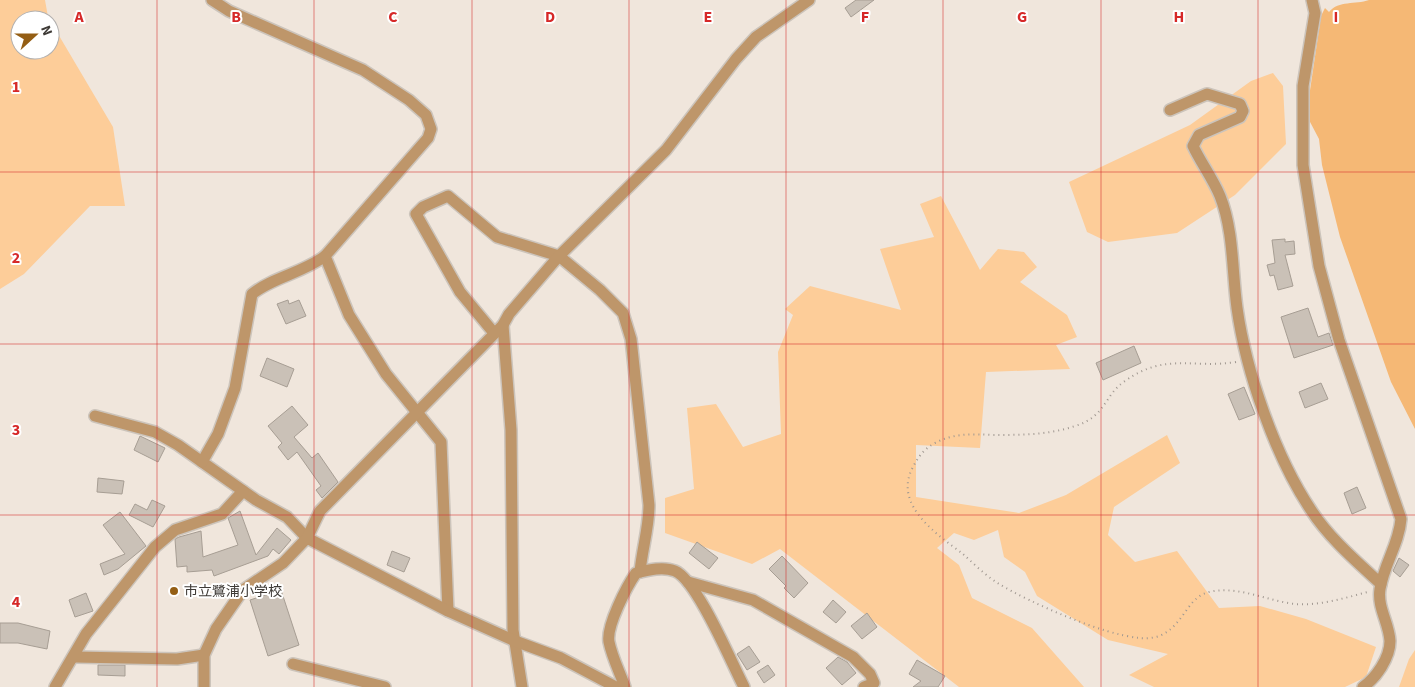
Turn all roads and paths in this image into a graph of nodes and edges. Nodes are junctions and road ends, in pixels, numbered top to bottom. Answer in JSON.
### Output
{"nodes":[{"id":1,"x":212,"y":0,"type":"edge"},
{"id":2,"x":810,"y":0,"type":"edge"},
{"id":3,"x":1312,"y":0,"type":"edge"},
{"id":4,"x":1170,"y":110,"type":"dead end"},
{"id":5,"x":325,"y":256,"type":"junction"},
{"id":6,"x":559,"y":256,"type":"junction"},
{"id":7,"x":498,"y":329,"type":"junction"},
{"id":8,"x":1248,"y":360,"type":"junction"},
{"id":9,"x":419,"y":413,"type":"junction"},
{"id":10,"x":95,"y":416,"type":"dead end"},
{"id":11,"x":202,"y":462,"type":"junction"},
{"id":12,"x":243,"y":491,"type":"junction"},
{"id":13,"x":307,"y":538,"type":"junction"},
{"id":14,"x":640,"y":572,"type":"junction"},
{"id":15,"x":688,"y":582,"type":"junction"},
{"id":16,"x":1380,"y":586,"type":"junction"},
{"id":17,"x":448,"y":611,"type":"junction"},
{"id":18,"x":515,"y":641,"type":"junction"},
{"id":19,"x":204,"y":655,"type":"junction"},
{"id":20,"x":75,"y":657,"type":"junction"},
{"id":21,"x":293,"y":664,"type":"dead end"},
{"id":22,"x":55,"y":687,"type":"edge"},
{"id":23,"x":204,"y":687,"type":"edge"},
{"id":24,"x":385,"y":687,"type":"edge"},
{"id":25,"x":522,"y":687,"type":"edge"},
{"id":26,"x":616,"y":687,"type":"edge"},
{"id":27,"x":625,"y":687,"type":"edge"},
{"id":28,"x":744,"y":687,"type":"edge"},
{"id":29,"x":864,"y":687,"type":"edge"},
{"id":30,"x":1364,"y":687,"type":"edge"}],
"edges":[{"from":1,"to":5,"type":"street"},
{"from":2,"to":6,"type":"street"},
{"from":3,"to":16,"type":"street"},
{"from":4,"to":8,"type":"street"},
{"from":5,"to":9,"type":"street"},
{"from":5,"to":11,"type":"street"},
{"from":6,"to":7,"type":"street"},
{"from":6,"to":7,"type":"street"},
{"from":6,"to":14,"type":"street"},
{"from":7,"to":9,"type":"street"},
{"from":7,"to":18,"type":"street"},
{"from":8,"to":16,"type":"street"},
{"from":8,"to":16,"type":"path"},
{"from":9,"to":13,"type":"street"},
{"from":9,"to":17,"type":"street"},
{"from":10,"to":11,"type":"street"},
{"from":11,"to":12,"type":"street"},
{"from":12,"to":13,"type":"street"},
{"from":12,"to":20,"type":"street"},
{"from":13,"to":17,"type":"street"},
{"from":13,"to":19,"type":"street"},
{"from":14,"to":15,"type":"street"},
{"from":14,"to":27,"type":"street"},
{"from":15,"to":28,"type":"street"},
{"from":15,"to":29,"type":"street"},
{"from":16,"to":30,"type":"street"},
{"from":17,"to":18,"type":"street"},
{"from":18,"to":25,"type":"street"},
{"from":18,"to":26,"type":"street"},
{"from":19,"to":20,"type":"street"},
{"from":19,"to":23,"type":"street"},
{"from":20,"to":22,"type":"street"},
{"from":21,"to":24,"type":"street"}]}
